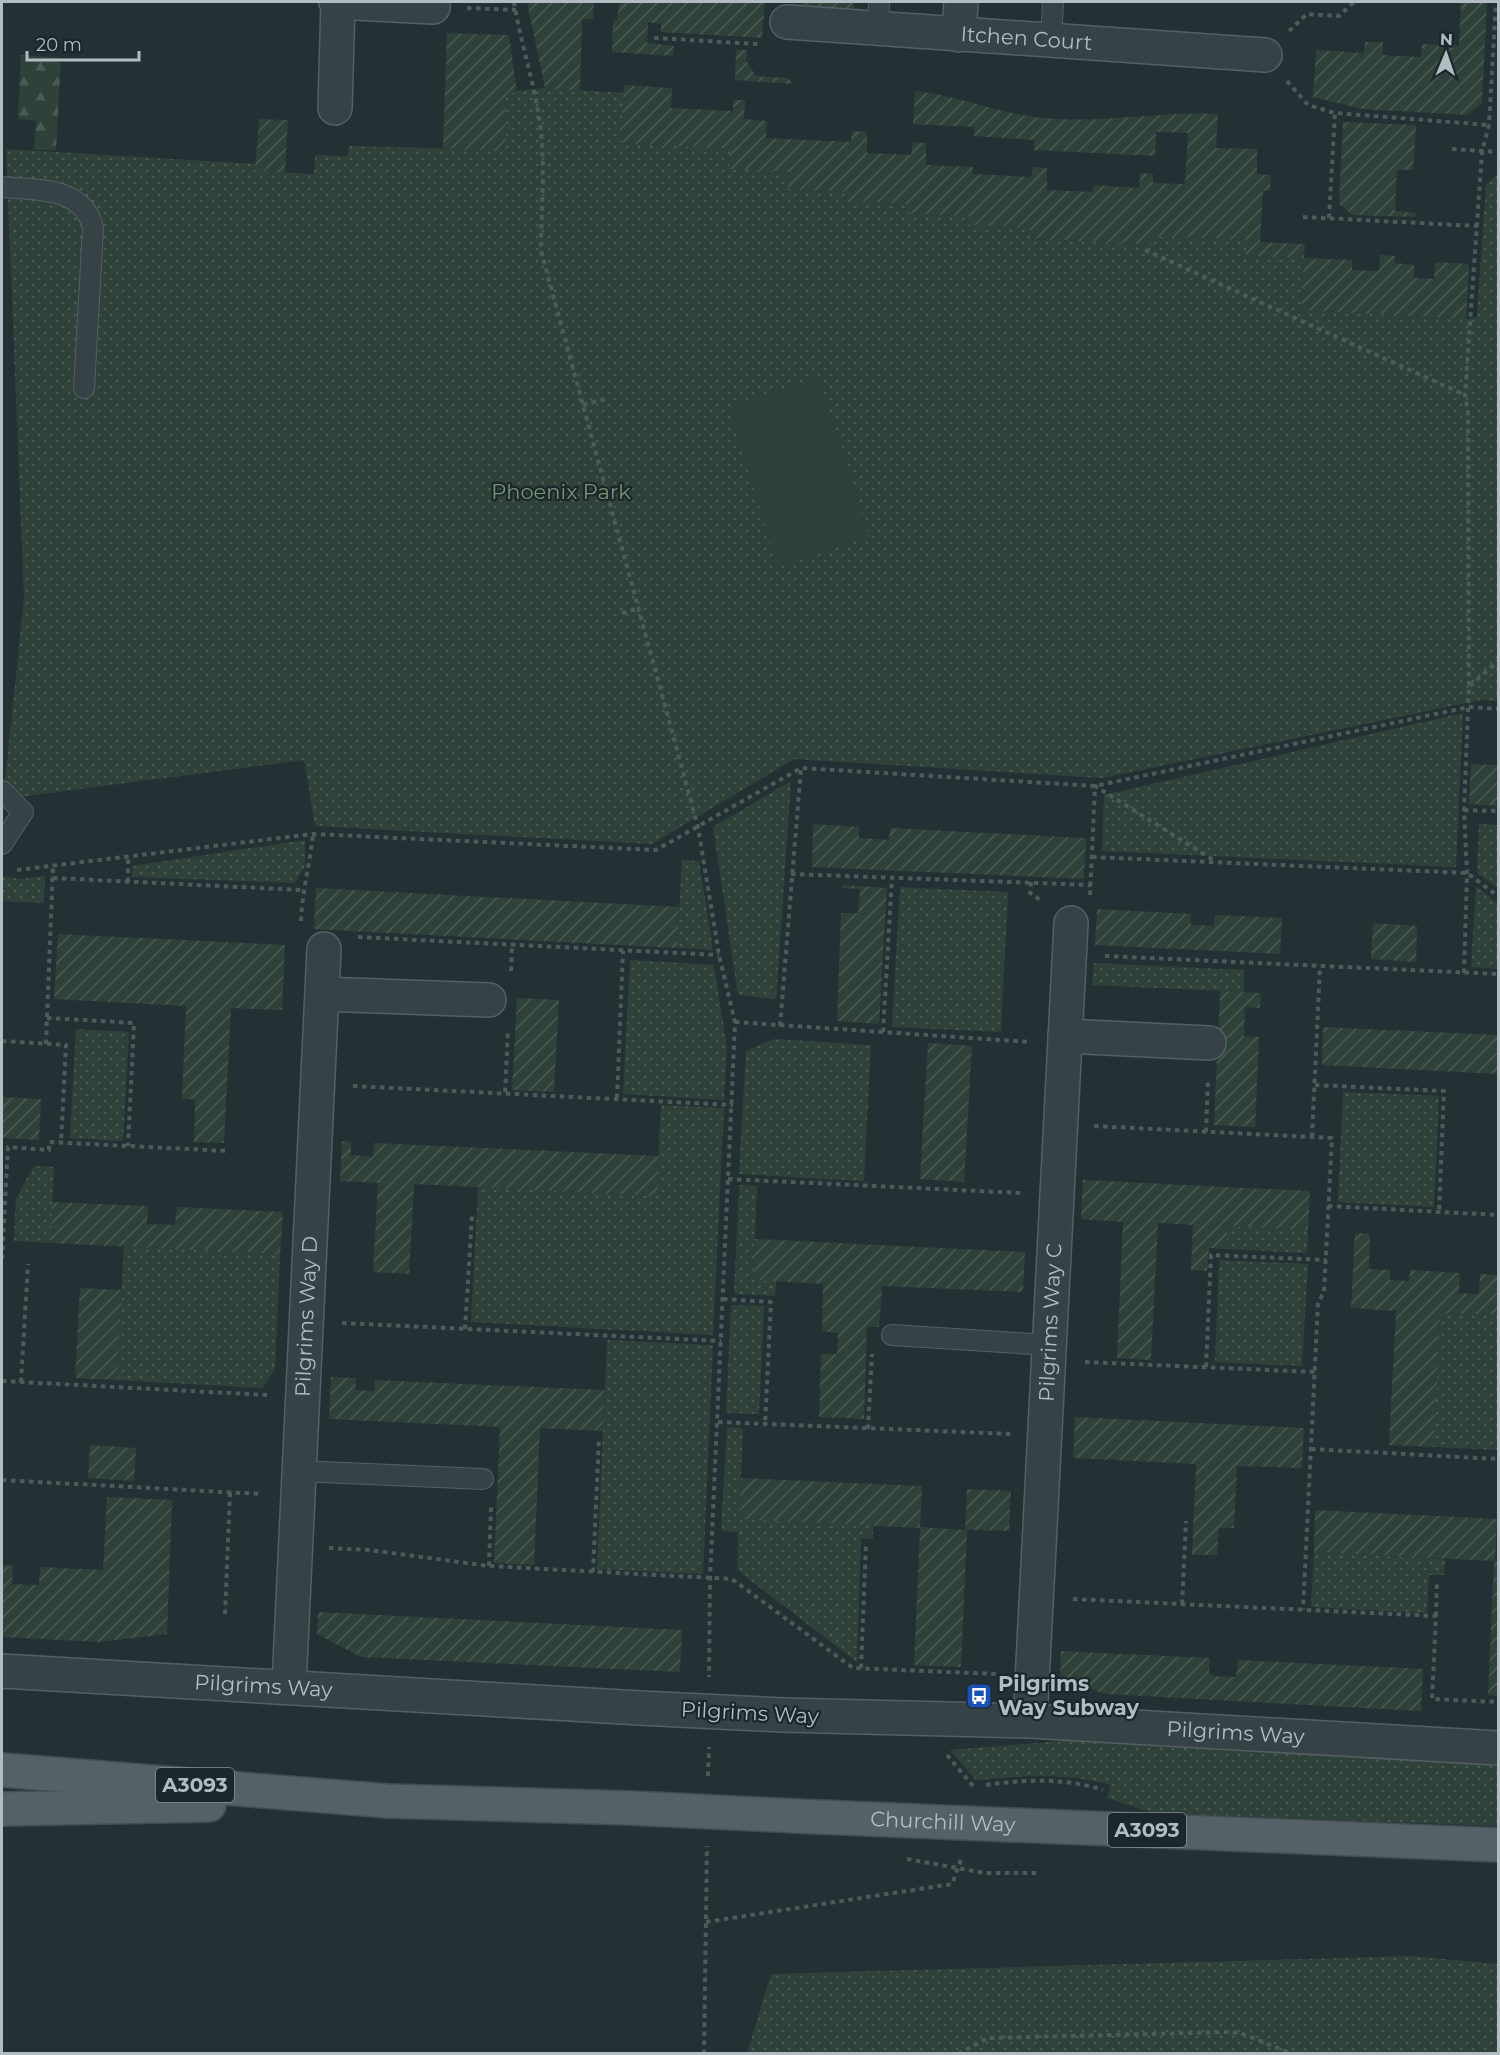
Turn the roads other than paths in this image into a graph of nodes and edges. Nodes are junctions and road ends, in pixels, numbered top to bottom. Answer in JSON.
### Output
{"nodes":[{"id":1,"x":337,"y":2,"type":"edge"},
{"id":2,"x":961,"y":2,"type":"edge"},
{"id":3,"x":1053,"y":2,"type":"edge"},
{"id":4,"x":391,"y":3,"type":"edge"},
{"id":5,"x":433,"y":7,"type":"road end"},
{"id":6,"x":878,"y":15,"type":"edge"},
{"id":7,"x":777,"y":33,"type":"road end"},
{"id":8,"x":959,"y":34,"type":"junction"},
{"id":9,"x":1051,"y":40,"type":"junction"},
{"id":10,"x":1265,"y":55,"type":"road end"},
{"id":11,"x":335,"y":108,"type":"dead end"},
{"id":12,"x":2,"y":187,"type":"edge"},
{"id":13,"x":84,"y":388,"type":"dead end"},
{"id":14,"x":2,"y":791,"type":"edge"},
{"id":15,"x":2,"y":844,"type":"edge"},
{"id":16,"x":1071,"y":923,"type":"dead end"},
{"id":17,"x":324,"y":949,"type":"dead end"},
{"id":18,"x":322,"y":994,"type":"junction"},
{"id":19,"x":489,"y":1000,"type":"dead end"},
{"id":20,"x":1065,"y":1040,"type":"junction"},
{"id":21,"x":1209,"y":1043,"type":"road end"},
{"id":22,"x":892,"y":1335,"type":"road end"},
{"id":23,"x":1061,"y":1353,"type":"junction"},
{"id":24,"x":483,"y":1479,"type":"road end"},
{"id":25,"x":298,"y":1483,"type":"junction"},
{"id":26,"x":2,"y":1671,"type":"edge"},
{"id":27,"x":289,"y":1685,"type":"junction"},
{"id":28,"x":1030,"y":1721,"type":"junction"},
{"id":29,"x":1498,"y":1748,"type":"edge"},
{"id":30,"x":2,"y":1770,"type":"edge"},
{"id":31,"x":388,"y":1801,"type":"junction"},
{"id":32,"x":2,"y":1809,"type":"edge"},
{"id":33,"x":1498,"y":1845,"type":"edge"}],
"edges":[{"from":1,"to":4,"type":"street"},
{"from":1,"to":11,"type":"street"},
{"from":2,"to":8,"type":"street"},
{"from":3,"to":9,"type":"lane"},
{"from":4,"to":5,"type":"street"},
{"from":6,"to":7,"type":"street","name":"Itchen Court"},
{"from":6,"to":8,"type":"street","name":"Itchen Court"},
{"from":8,"to":9,"type":"street","name":"Itchen Court"},
{"from":9,"to":10,"type":"street","name":"Itchen Court"},
{"from":12,"to":13,"type":"lane"},
{"from":14,"to":15,"type":"lane"},
{"from":16,"to":20,"type":"street","name":"Pilgrims Way C"},
{"from":17,"to":18,"type":"street","name":"Pilgrims Way D"},
{"from":18,"to":19,"type":"street"},
{"from":18,"to":25,"type":"street","name":"Pilgrims Way D"},
{"from":20,"to":21,"type":"street"},
{"from":20,"to":23,"type":"street","name":"Pilgrims Way C"},
{"from":22,"to":23,"type":"lane"},
{"from":23,"to":28,"type":"street","name":"Pilgrims Way C"},
{"from":24,"to":25,"type":"lane"},
{"from":25,"to":27,"type":"street","name":"Pilgrims Way D"},
{"from":26,"to":27,"type":"street","name":"Pilgrims Way"},
{"from":27,"to":28,"type":"street","name":"Pilgrims Way","bridge":true},
{"from":28,"to":29,"type":"street","name":"Pilgrims Way"},
{"from":30,"to":31,"type":"main road","number":"A3093"},
{"from":31,"to":32,"type":"main road","number":"A3093"},
{"from":31,"to":33,"type":"main road","name":"Churchill Way","number":"A3093","bridge":true}]}
